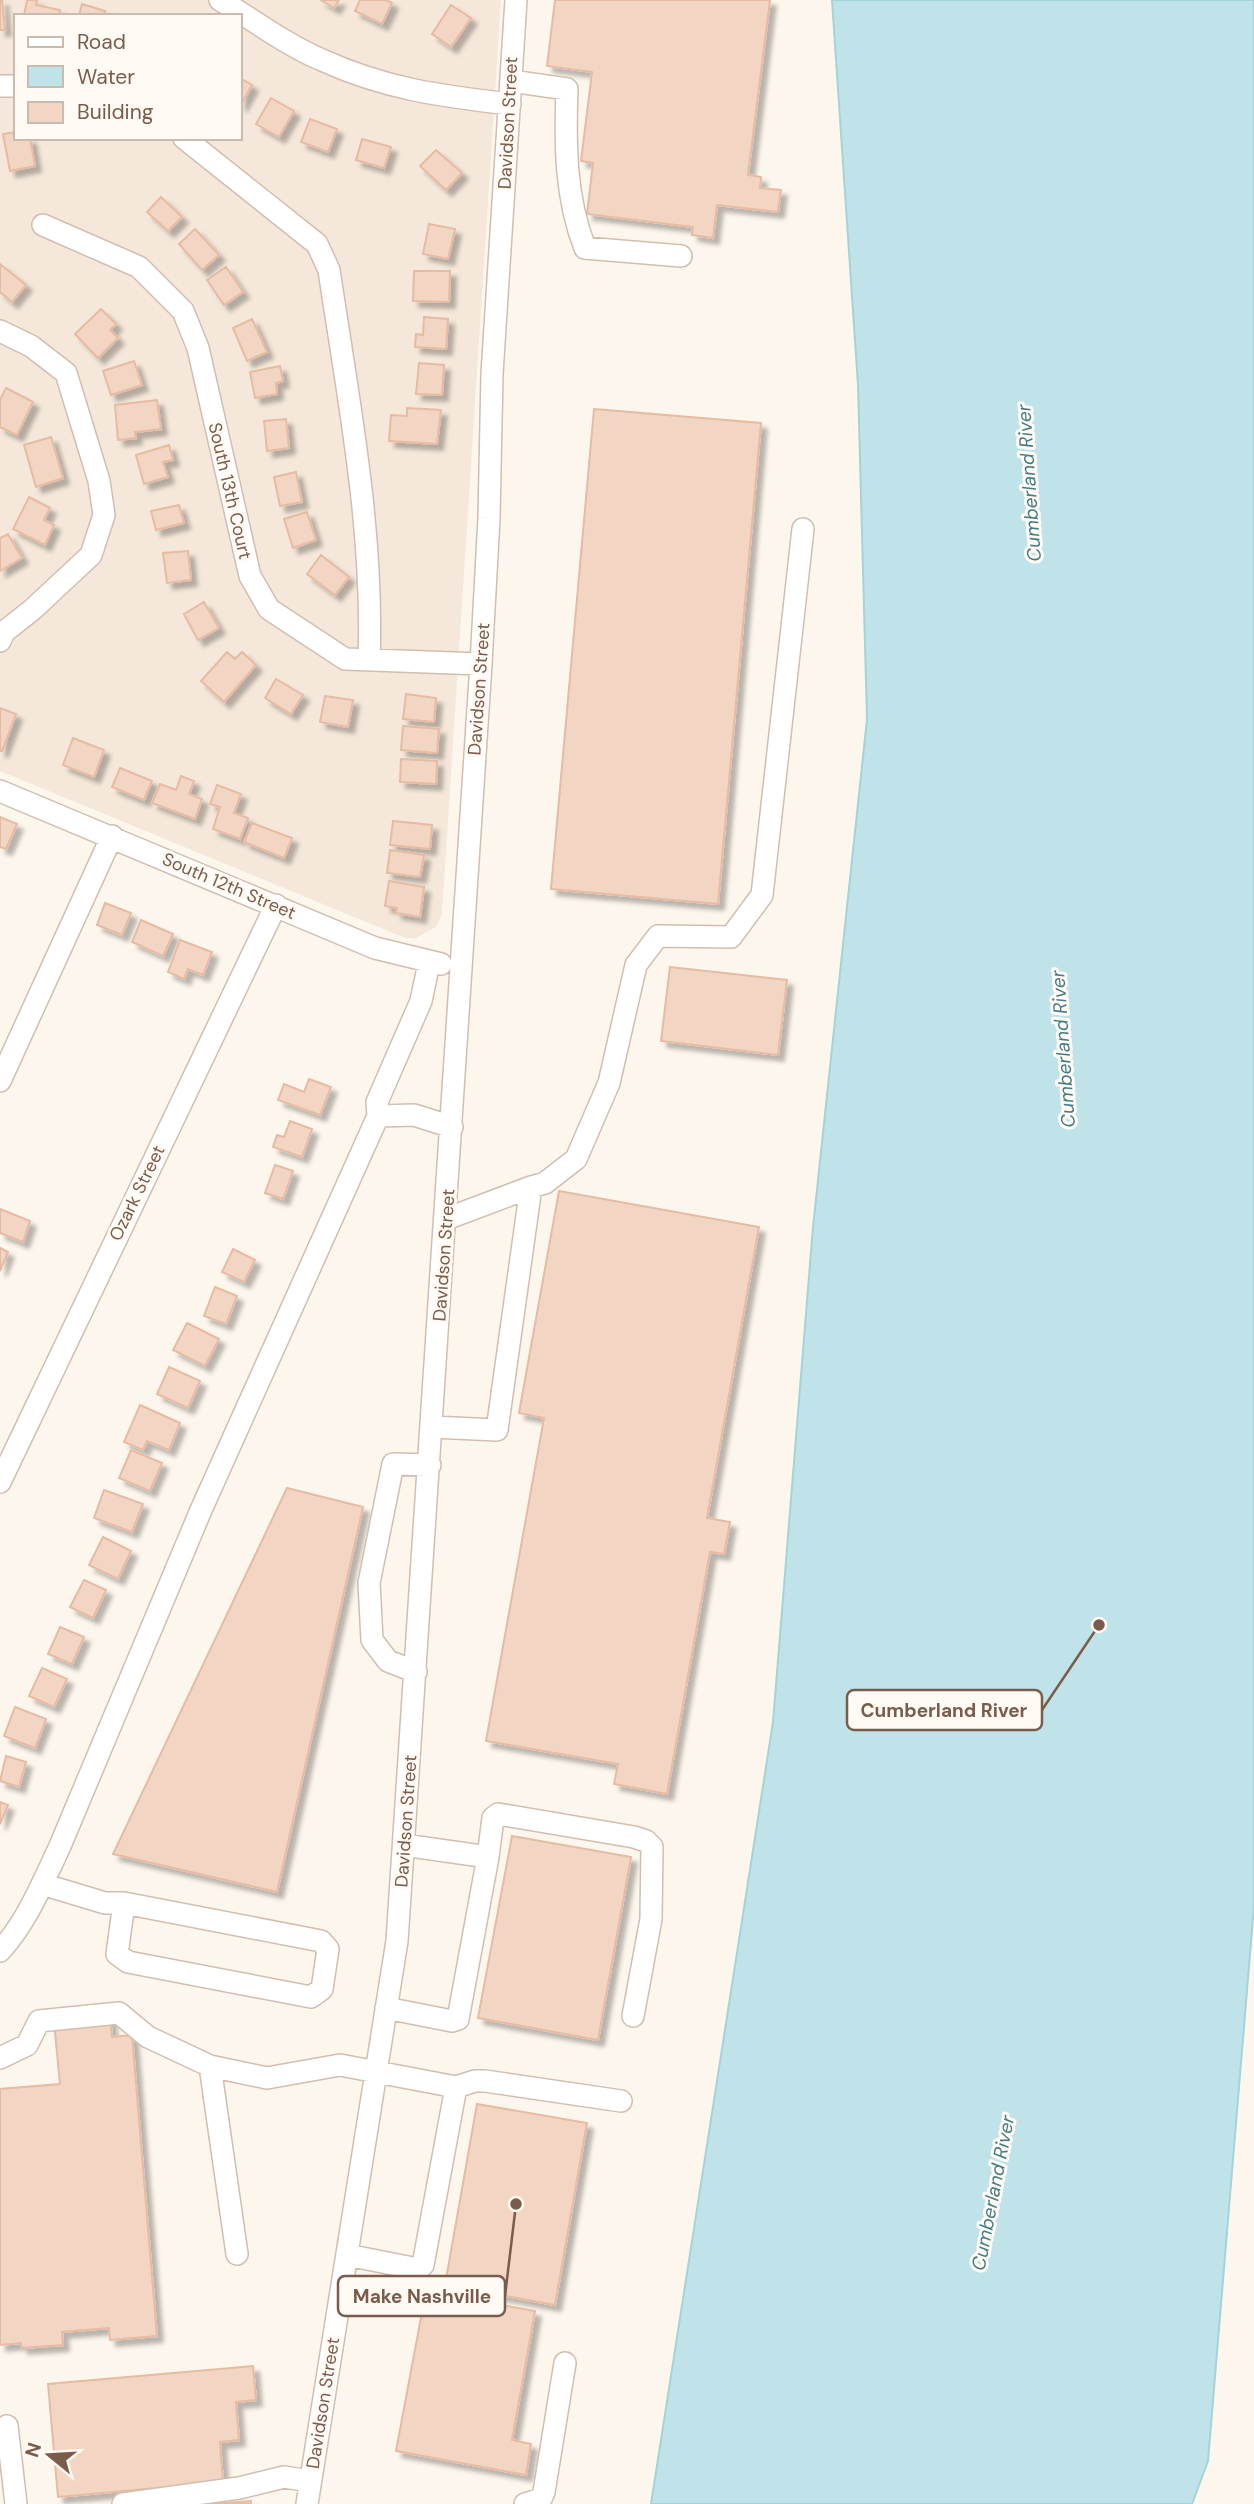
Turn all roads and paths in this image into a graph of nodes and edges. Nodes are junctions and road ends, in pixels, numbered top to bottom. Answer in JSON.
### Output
{"nodes":[{"id":1,"x":220,"y":0,"type":"edge"},
{"id":2,"x":516,"y":0,"type":"edge"},
{"id":3,"x":511,"y":81,"type":"junction"},
{"id":4,"x":510,"y":104,"type":"junction"},
{"id":5,"x":187,"y":140,"type":"edge"},
{"id":6,"x":43,"y":225,"type":"dead end"},
{"id":7,"x":681,"y":256,"type":"dead end"},
{"id":8,"x":0,"y":331,"type":"edge"},
{"id":9,"x":803,"y":529,"type":"dead end"},
{"id":10,"x":0,"y":640,"type":"edge"},
{"id":11,"x":369,"y":660,"type":"junction"},
{"id":12,"x":481,"y":664,"type":"junction"},
{"id":13,"x":0,"y":791,"type":"edge"},
{"id":14,"x":112,"y":836,"type":"junction"},
{"id":15,"x":276,"y":905,"type":"junction"},
{"id":16,"x":429,"y":963,"type":"junction"},
{"id":17,"x":461,"y":966,"type":"junction"},
{"id":18,"x":0,"y":1081,"type":"edge"},
{"id":19,"x":378,"y":1116,"type":"junction"},
{"id":20,"x":453,"y":1127,"type":"junction"},
{"id":21,"x":531,"y":1188,"type":"junction"},
{"id":22,"x":446,"y":1219,"type":"junction"},
{"id":23,"x":432,"y":1427,"type":"junction"},
{"id":24,"x":430,"y":1465,"type":"junction"},
{"id":25,"x":0,"y":1482,"type":"edge"},
{"id":26,"x":416,"y":1672,"type":"junction"},
{"id":27,"x":404,"y":1845,"type":"junction"},
{"id":28,"x":488,"y":1857,"type":"junction"},
{"id":29,"x":42,"y":1884,"type":"junction"},
{"id":30,"x":124,"y":1903,"type":"junction"},
{"id":31,"x":0,"y":1951,"type":"edge"},
{"id":32,"x":386,"y":2008,"type":"junction"},
{"id":33,"x":633,"y":2016,"type":"dead end"},
{"id":34,"x":0,"y":2058,"type":"edge"},
{"id":35,"x":210,"y":2066,"type":"junction"},
{"id":36,"x":376,"y":2073,"type":"junction"},
{"id":37,"x":456,"y":2087,"type":"junction"},
{"id":38,"x":621,"y":2101,"type":"dead end"},
{"id":39,"x":237,"y":2255,"type":"dead end"},
{"id":40,"x":347,"y":2255,"type":"junction"},
{"id":41,"x":565,"y":2363,"type":"dead end"},
{"id":42,"x":7,"y":2426,"type":"dead end"},
{"id":43,"x":310,"y":2481,"type":"junction"},
{"id":44,"x":16,"y":2504,"type":"edge"},
{"id":45,"x":123,"y":2504,"type":"edge"},
{"id":46,"x":306,"y":2504,"type":"edge"},
{"id":47,"x":526,"y":2504,"type":"edge"}],
"edges":[{"from":1,"to":4,"type":"street"},
{"from":2,"to":3,"type":"street","name":"Davidson Street"},
{"from":3,"to":4,"type":"street","name":"Davidson Street"},
{"from":3,"to":7,"type":"street"},
{"from":4,"to":12,"type":"street","name":"Davidson Street"},
{"from":5,"to":11,"type":"street"},
{"from":6,"to":11,"type":"street","name":"South 13th Court"},
{"from":8,"to":10,"type":"street"},
{"from":9,"to":21,"type":"street"},
{"from":11,"to":12,"type":"street","name":"South 13th Court"},
{"from":12,"to":17,"type":"street","name":"Davidson Street"},
{"from":13,"to":14,"type":"street","name":"South 12th Street"},
{"from":14,"to":15,"type":"street","name":"South 12th Street"},
{"from":14,"to":18,"type":"street"},
{"from":15,"to":16,"type":"street","name":"South 12th Street"},
{"from":15,"to":25,"type":"street","name":"Ozark Street"},
{"from":16,"to":17,"type":"street","name":"South 12th Street"},
{"from":16,"to":19,"type":"street"},
{"from":17,"to":20,"type":"street","name":"Davidson Street"},
{"from":19,"to":20,"type":"street"},
{"from":19,"to":29,"type":"street"},
{"from":20,"to":22,"type":"street","name":"Davidson Street"},
{"from":21,"to":22,"type":"street"},
{"from":21,"to":23,"type":"street"},
{"from":22,"to":23,"type":"street","name":"Davidson Street"},
{"from":23,"to":24,"type":"street","name":"Davidson Street"},
{"from":24,"to":26,"type":"street","name":"Davidson Street"},
{"from":24,"to":26,"type":"street"},
{"from":26,"to":27,"type":"street","name":"Davidson Street"},
{"from":27,"to":28,"type":"street"},
{"from":27,"to":32,"type":"street","name":"Davidson Street"},
{"from":28,"to":32,"type":"street"},
{"from":28,"to":33,"type":"street"},
{"from":29,"to":30,"type":"street"},
{"from":29,"to":31,"type":"street"},
{"from":30,"to":30,"type":"street"},
{"from":32,"to":36,"type":"street","name":"Davidson Street"},
{"from":34,"to":35,"type":"street"},
{"from":35,"to":36,"type":"street"},
{"from":35,"to":39,"type":"street"},
{"from":36,"to":37,"type":"street"},
{"from":36,"to":40,"type":"street","name":"Davidson Street"},
{"from":37,"to":38,"type":"street"},
{"from":37,"to":40,"type":"street"},
{"from":40,"to":43,"type":"street","name":"Davidson Street"},
{"from":41,"to":47,"type":"street"},
{"from":42,"to":44,"type":"street"},
{"from":43,"to":45,"type":"street"},
{"from":43,"to":46,"type":"street","name":"Davidson Street"}]}
